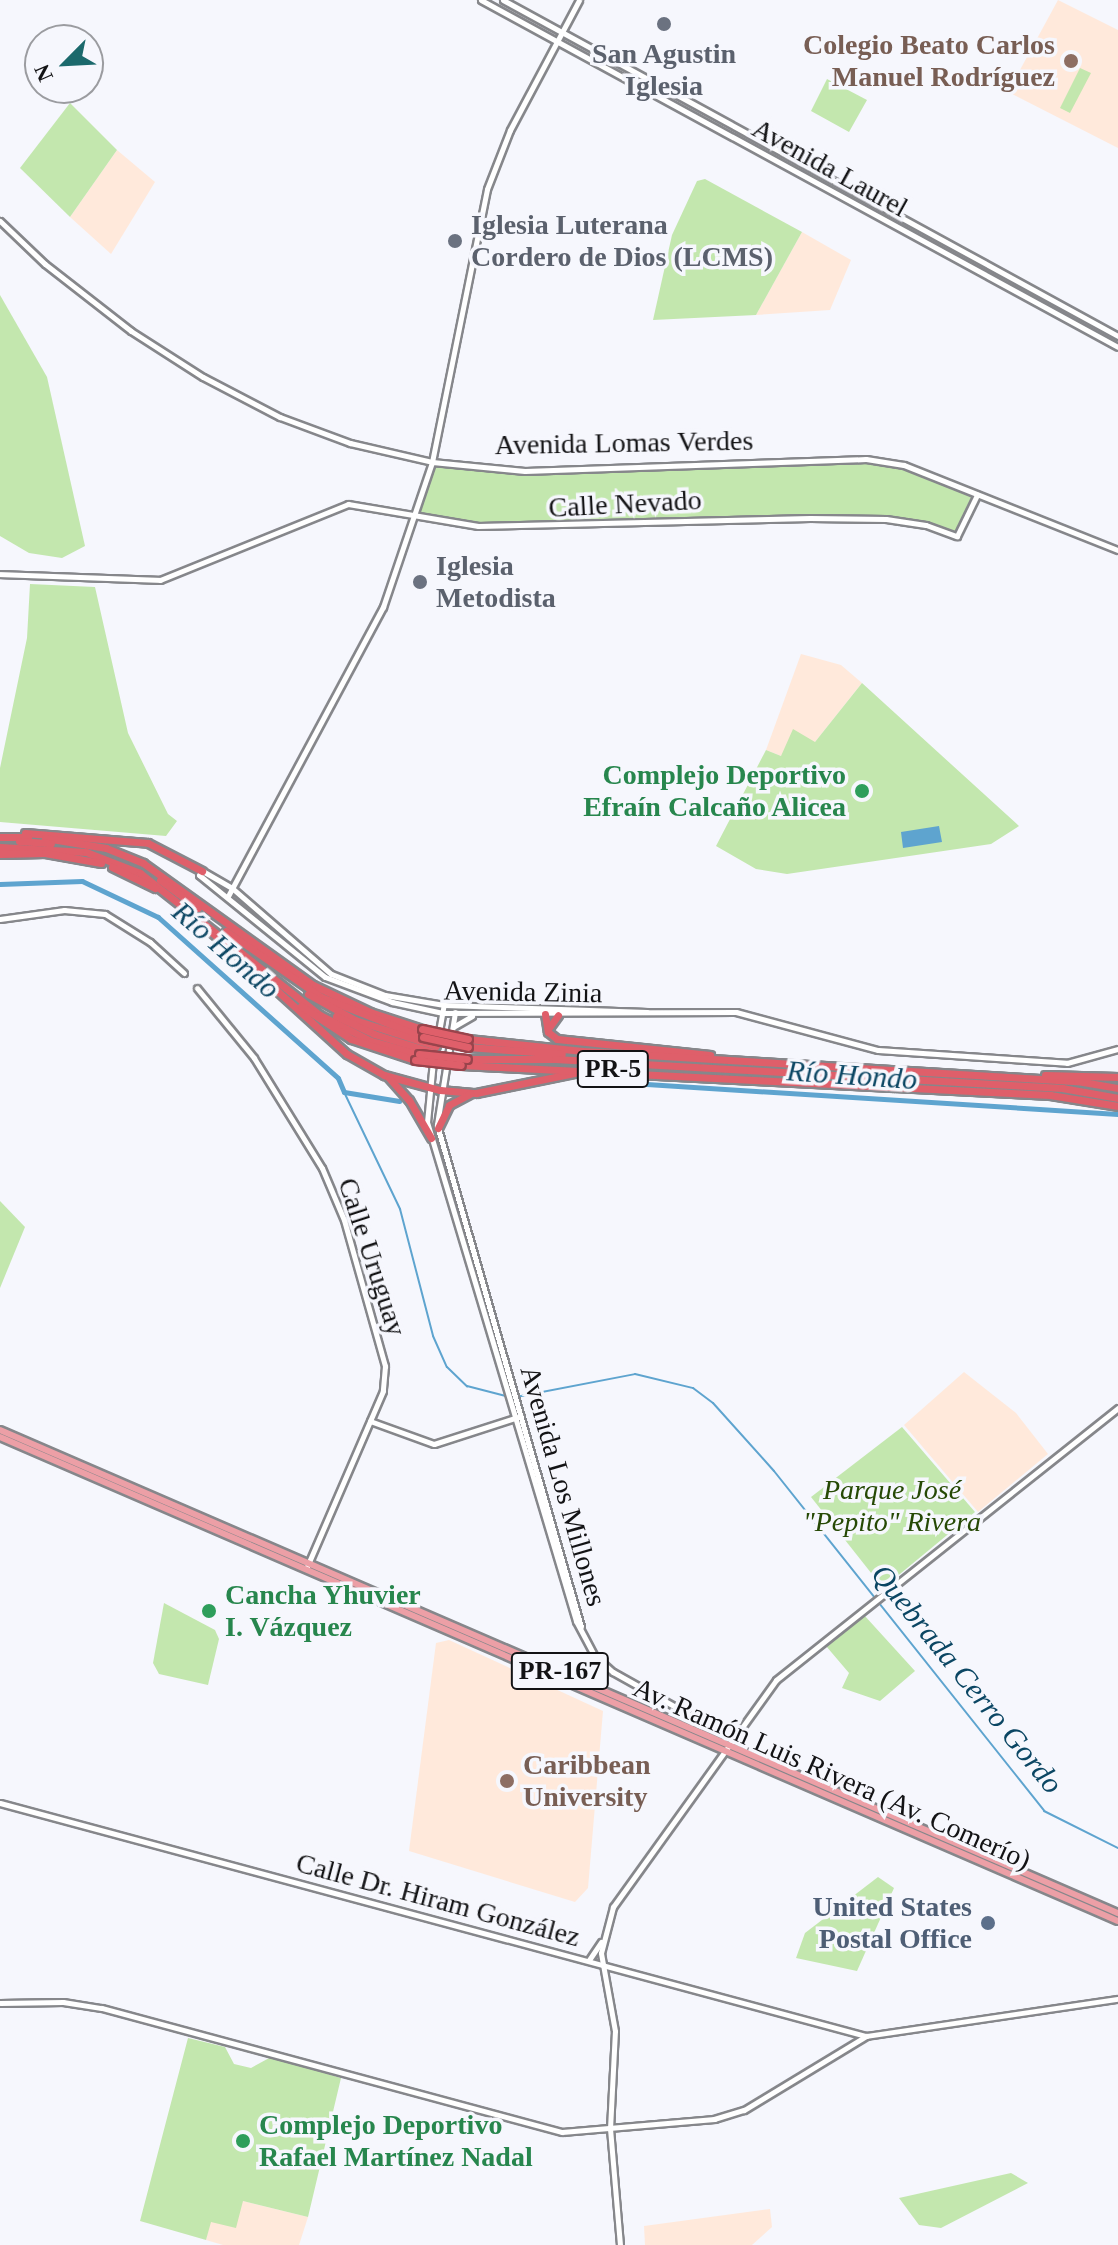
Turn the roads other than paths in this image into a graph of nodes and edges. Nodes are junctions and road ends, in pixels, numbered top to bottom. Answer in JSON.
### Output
{"nodes":[{"id":1,"x":481,"y":0,"type":"edge"},
{"id":2,"x":503,"y":0,"type":"edge"},
{"id":3,"x":579,"y":0,"type":"edge"},
{"id":4,"x":561,"y":32,"type":"junction"},
{"id":5,"x":557,"y":41,"type":"junction"},
{"id":6,"x":0,"y":221,"type":"edge"},
{"id":7,"x":1118,"y":336,"type":"edge"},
{"id":8,"x":1118,"y":347,"type":"edge"},
{"id":9,"x":432,"y":462,"type":"junction"},
{"id":10,"x":977,"y":495,"type":"junction"},
{"id":11,"x":417,"y":517,"type":"junction"},
{"id":12,"x":1118,"y":550,"type":"edge"},
{"id":13,"x":0,"y":574,"type":"edge"},
{"id":14,"x":11,"y":836,"type":"junction"},
{"id":15,"x":0,"y":843,"type":"edge"},
{"id":16,"x":0,"y":854,"type":"edge"},
{"id":17,"x":200,"y":873,"type":"junction"},
{"id":18,"x":232,"y":888,"type":"junction"},
{"id":19,"x":228,"y":896,"type":"junction"},
{"id":20,"x":0,"y":919,"type":"edge"},
{"id":21,"x":241,"y":958,"type":"junction"},
{"id":22,"x":274,"y":969,"type":"junction"},
{"id":23,"x":184,"y":973,"type":"dead end"},
{"id":24,"x":280,"y":981,"type":"junction"},
{"id":25,"x":197,"y":988,"type":"dead end"},
{"id":26,"x":444,"y":1005,"type":"junction"},
{"id":27,"x":456,"y":1005,"type":"junction"},
{"id":28,"x":426,"y":1009,"type":"junction"},
{"id":29,"x":545,"y":1011,"type":"junction"},
{"id":30,"x":647,"y":1012,"type":"junction"},
{"id":31,"x":443,"y":1013,"type":"junction"},
{"id":32,"x":482,"y":1013,"type":"junction"},
{"id":33,"x":455,"y":1014,"type":"junction"},
{"id":34,"x":558,"y":1015,"type":"junction"},
{"id":35,"x":441,"y":1025,"type":"junction"},
{"id":36,"x":452,"y":1027,"type":"junction"},
{"id":37,"x":548,"y":1031,"type":"junction"},
{"id":38,"x":423,"y":1033,"type":"junction"},
{"id":39,"x":468,"y":1043,"type":"junction"},
{"id":40,"x":435,"y":1049,"type":"junction"},
{"id":41,"x":1118,"y":1049,"type":"edge"},
{"id":42,"x":417,"y":1057,"type":"junction"},
{"id":43,"x":719,"y":1060,"type":"junction"},
{"id":44,"x":464,"y":1062,"type":"junction"},
{"id":45,"x":686,"y":1073,"type":"junction"},
{"id":46,"x":384,"y":1075,"type":"junction"},
{"id":47,"x":1118,"y":1077,"type":"edge"},
{"id":48,"x":1034,"y":1078,"type":"junction"},
{"id":49,"x":427,"y":1087,"type":"junction"},
{"id":50,"x":440,"y":1090,"type":"junction"},
{"id":51,"x":476,"y":1093,"type":"junction"},
{"id":52,"x":1118,"y":1093,"type":"edge"},
{"id":53,"x":1118,"y":1106,"type":"edge"},
{"id":54,"x":438,"y":1128,"type":"junction"},
{"id":55,"x":431,"y":1138,"type":"junction"},
{"id":56,"x":1118,"y":1408,"type":"edge"},
{"id":57,"x":520,"y":1416,"type":"junction"},
{"id":58,"x":370,"y":1421,"type":"junction"},
{"id":59,"x":0,"y":1430,"type":"edge"},
{"id":60,"x":0,"y":1437,"type":"edge"},
{"id":61,"x":307,"y":1566,"type":"junction"},
{"id":62,"x":727,"y":1744,"type":"junction"},
{"id":63,"x":0,"y":1803,"type":"edge"},
{"id":64,"x":1118,"y":1913,"type":"edge"},
{"id":65,"x":1118,"y":1921,"type":"edge"},
{"id":66,"x":601,"y":1941,"type":"junction"},
{"id":67,"x":588,"y":1961,"type":"junction"},
{"id":68,"x":603,"y":1964,"type":"junction"},
{"id":69,"x":1118,"y":1999,"type":"edge"},
{"id":70,"x":0,"y":2003,"type":"edge"},
{"id":71,"x":866,"y":2036,"type":"junction"},
{"id":72,"x":610,"y":2129,"type":"junction"},
{"id":73,"x":620,"y":2245,"type":"edge"}],
"edges":[{"from":1,"to":5,"type":"street","name":"Avenida Laurel"},
{"from":2,"to":4,"type":"street","name":"Avenida Laurel"},
{"from":3,"to":4,"type":"street"},
{"from":4,"to":5,"type":"street"},
{"from":4,"to":7,"type":"street","name":"Avenida Laurel"},
{"from":5,"to":8,"type":"street","name":"Avenida Laurel"},
{"from":5,"to":9,"type":"street"},
{"from":6,"to":9,"type":"street","name":"Avenida Lomas Verdes"},
{"from":9,"to":10,"type":"street","name":"Avenida Lomas Verdes"},
{"from":9,"to":11,"type":"street"},
{"from":10,"to":11,"type":"street","name":"Calle Nevado"},
{"from":10,"to":12,"type":"street","name":"Avenida Lomas Verdes"},
{"from":11,"to":13,"type":"street","name":"Calle Nevado"},
{"from":11,"to":18,"type":"street"},
{"from":14,"to":15,"type":"highway","number":"PR-5"},
{"from":14,"to":17,"type":"highway"},
{"from":14,"to":38,"type":"highway","number":"PR-5"},
{"from":15,"to":22,"type":"highway"},
{"from":15,"to":24,"type":"highway"},
{"from":16,"to":21,"type":"highway","number":"PR-5"},
{"from":17,"to":18,"type":"street","name":"Avenida Zinia"},
{"from":17,"to":19,"type":"street","name":"Avenida Zinia"},
{"from":18,"to":19,"type":"street"},
{"from":18,"to":26,"type":"street","name":"Avenida Zinia"},
{"from":19,"to":28,"type":"street","name":"Avenida Zinia"},
{"from":20,"to":23,"type":"street"},
{"from":21,"to":42,"type":"highway","number":"PR-5"},
{"from":21,"to":46,"type":"highway"},
{"from":22,"to":38,"type":"highway"},
{"from":22,"to":40,"type":"highway"},
{"from":24,"to":40,"type":"highway"},
{"from":24,"to":42,"type":"highway"},
{"from":25,"to":58,"type":"street","name":"Calle Uruguay"},
{"from":26,"to":27,"type":"street","name":"Avenida Zinia"},
{"from":26,"to":31,"type":"street","name":"Avenida Los Millones"},
{"from":27,"to":29,"type":"street","name":"Avenida Zinia"},
{"from":27,"to":33,"type":"street","name":"Avenida Los Millones"},
{"from":28,"to":31,"type":"street","name":"Avenida Zinia"},
{"from":28,"to":35,"type":"street"},
{"from":29,"to":30,"type":"street","name":"Avenida Zinia"},
{"from":29,"to":32,"type":"street","name":"Avenida Zinia"},
{"from":29,"to":34,"type":"street","name":"Avenida Zinia"},
{"from":29,"to":37,"type":"highway"},
{"from":30,"to":34,"type":"street","name":"Avenida Zinia"},
{"from":30,"to":41,"type":"street","name":"Avenida Zinia"},
{"from":31,"to":33,"type":"street","name":"Avenida Zinia"},
{"from":31,"to":35,"type":"street","name":"Avenida Los Millones"},
{"from":32,"to":33,"type":"street","name":"Avenida Zinia"},
{"from":32,"to":36,"type":"street"},
{"from":33,"to":36,"type":"street","name":"Avenida Los Millones"},
{"from":34,"to":37,"type":"highway"},
{"from":35,"to":40,"type":"street","name":"Avenida Los Millones"},
{"from":36,"to":50,"type":"street","name":"Avenida Los Millones"},
{"from":37,"to":43,"type":"highway"},
{"from":38,"to":39,"type":"highway","number":"PR-5","bridge":true},
{"from":39,"to":43,"type":"highway","number":"PR-5"},
{"from":39,"to":52,"type":"highway"},
{"from":40,"to":49,"type":"street","name":"Avenida Los Millones"},
{"from":42,"to":44,"type":"highway","number":"PR-5","bridge":true},
{"from":43,"to":48,"type":"highway","number":"PR-5"},
{"from":44,"to":45,"type":"highway","number":"PR-5"},
{"from":44,"to":52,"type":"highway"},
{"from":45,"to":51,"type":"highway"},
{"from":45,"to":53,"type":"highway","number":"PR-5"},
{"from":46,"to":49,"type":"highway"},
{"from":46,"to":55,"type":"highway"},
{"from":47,"to":48,"type":"highway"},
{"from":48,"to":52,"type":"highway","number":"PR-5"},
{"from":49,"to":50,"type":"highway"},
{"from":49,"to":55,"type":"street","name":"Avenida Los Millones"},
{"from":50,"to":51,"type":"highway"},
{"from":50,"to":54,"type":"street","name":"Avenida Los Millones"},
{"from":51,"to":54,"type":"highway"},
{"from":54,"to":57,"type":"street","name":"Avenida Los Millones"},
{"from":55,"to":57,"type":"street","name":"Avenida Los Millones"},
{"from":56,"to":62,"type":"street"},
{"from":57,"to":58,"type":"street"},
{"from":57,"to":62,"type":"street","name":"Avenida Los Millones"},
{"from":58,"to":61,"type":"street","name":"Calle Uruguay"},
{"from":59,"to":61,"type":"main road","name":"Av. Ramón Luis Rivera (Av. Comerío)","number":"PR-167"},
{"from":60,"to":61,"type":"main road","name":"Av. Ramón Luis Rivera (Av. Comerío)","number":"PR-167"},
{"from":61,"to":62,"type":"main road","name":"Av. Ramón Luis Rivera (Av. Comerío)","number":"PR-167"},
{"from":62,"to":64,"type":"main road","name":"Av. Ramón Luis Rivera (Av. Comerío)","number":"PR-167"},
{"from":62,"to":65,"type":"main road","name":"Av. Ramón Luis Rivera (Av. Comerío)","number":"PR-167"},
{"from":62,"to":66,"type":"street"},
{"from":63,"to":67,"type":"street","name":"Calle Dr. Hiram González"},
{"from":66,"to":67,"type":"street"},
{"from":66,"to":68,"type":"street"},
{"from":67,"to":68,"type":"street","name":"Calle Dr. Hiram González"},
{"from":68,"to":71,"type":"street","name":"Calle Dr. Hiram González"},
{"from":68,"to":72,"type":"street"},
{"from":69,"to":71,"type":"street"},
{"from":70,"to":72,"type":"street"},
{"from":71,"to":72,"type":"street"},
{"from":72,"to":73,"type":"street"}]}
